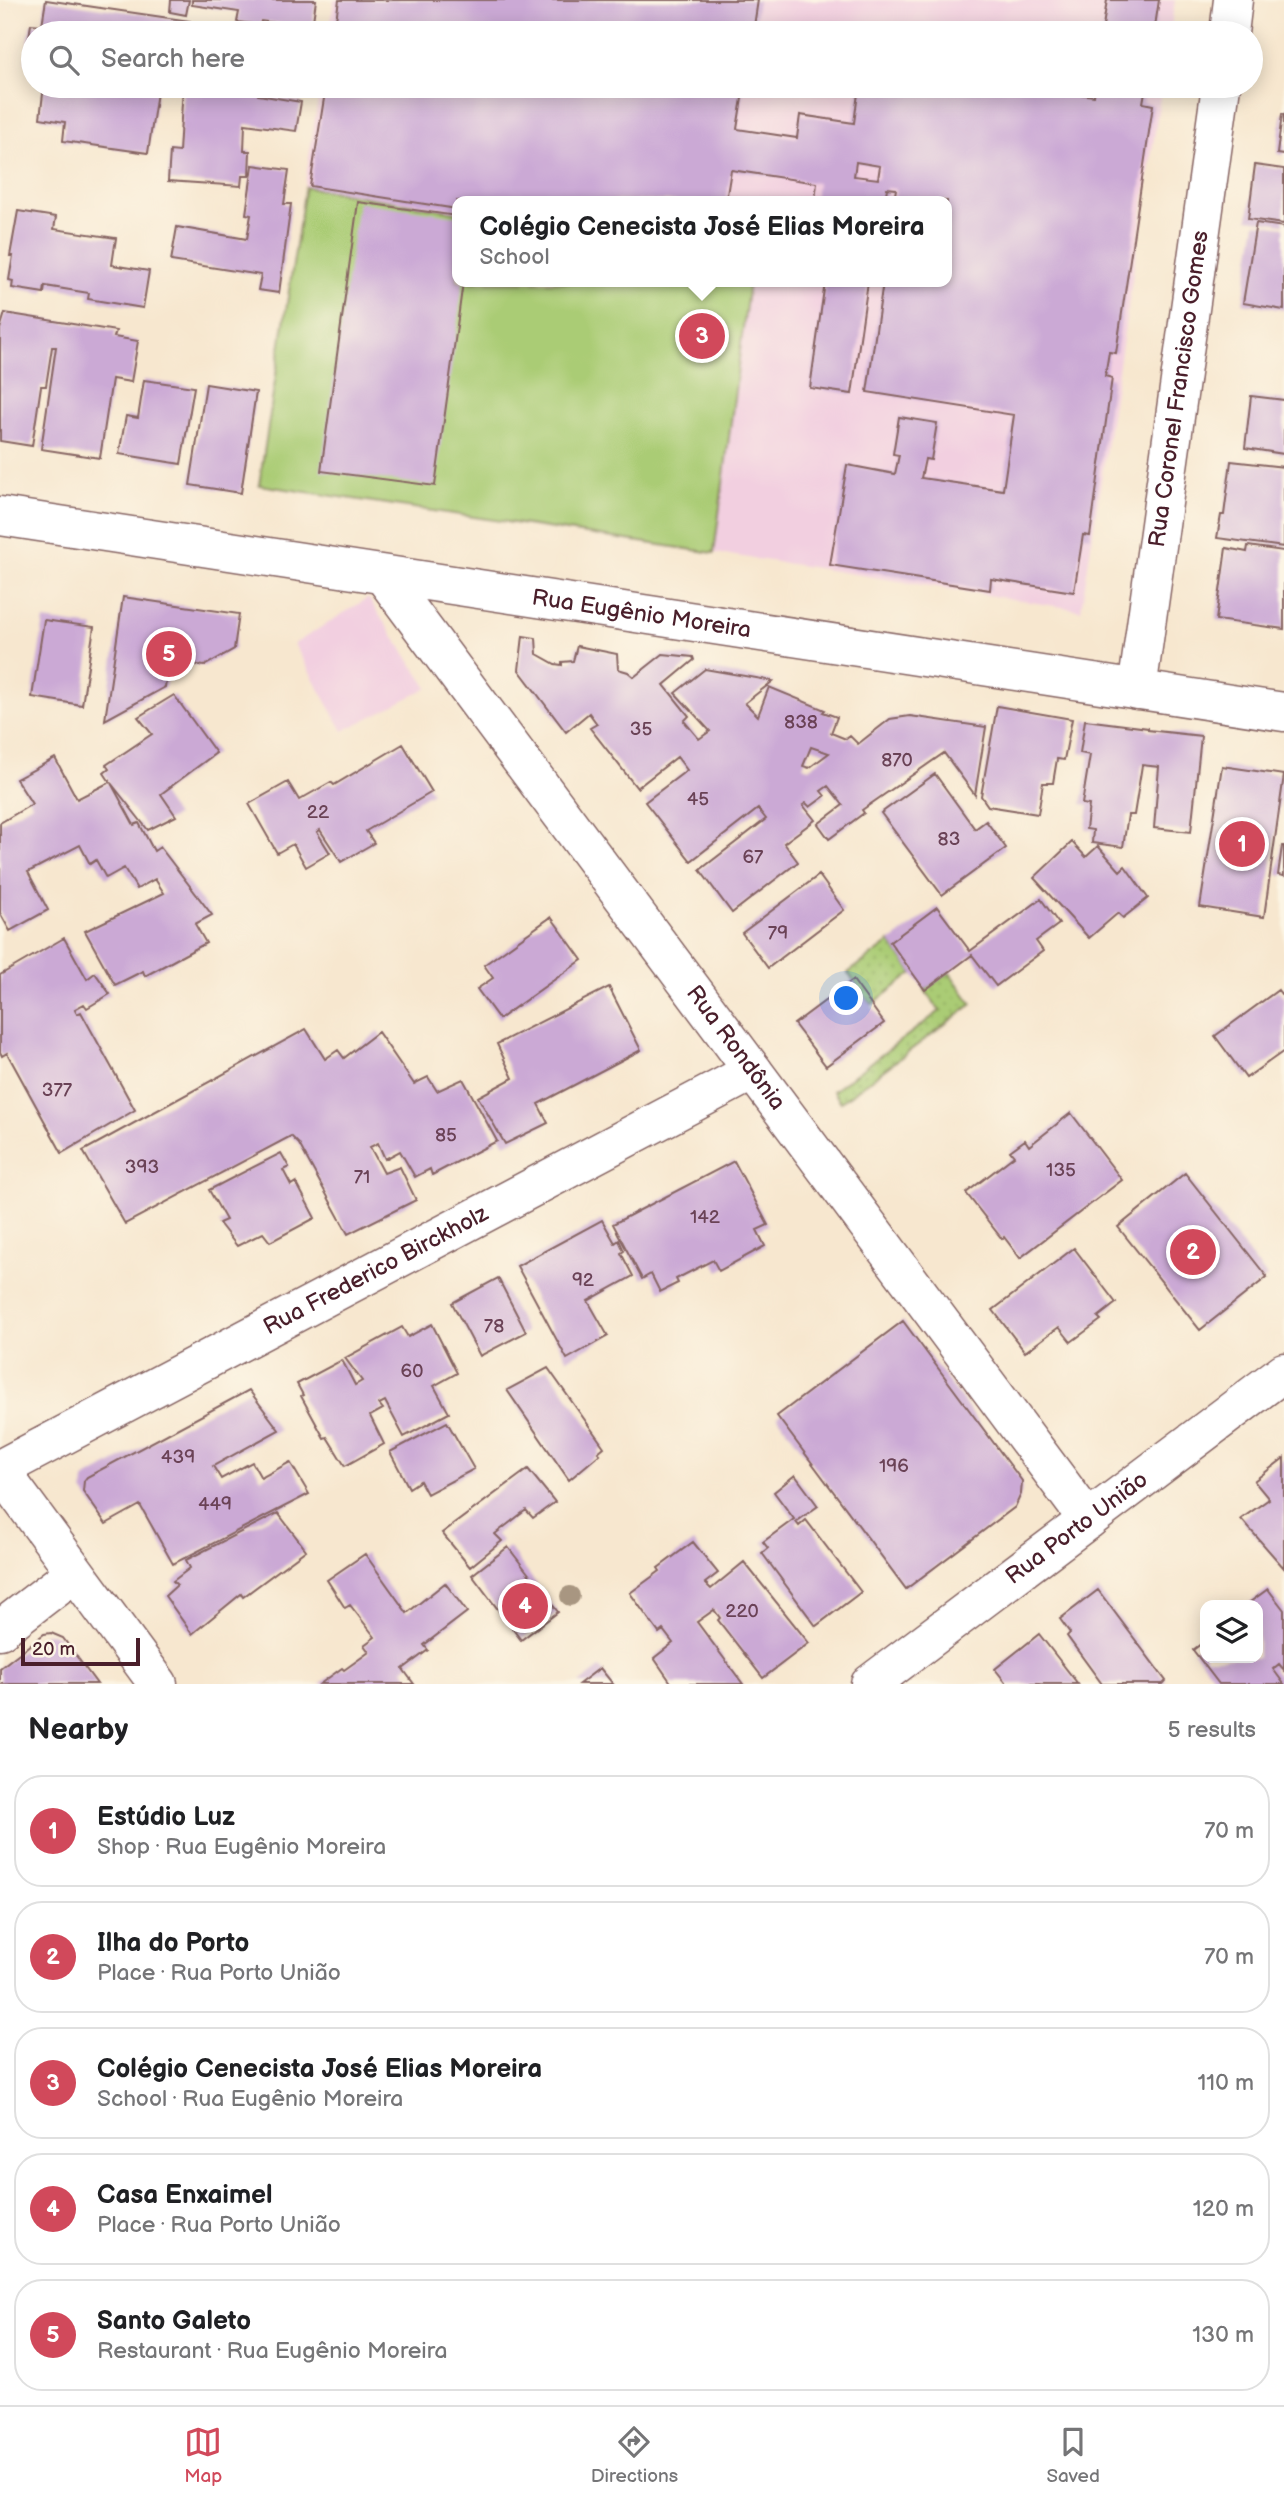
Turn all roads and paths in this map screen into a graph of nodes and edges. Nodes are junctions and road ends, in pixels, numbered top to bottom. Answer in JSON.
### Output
{"nodes":[{"id":1,"x":1233,"y":0,"type":"edge"},
{"id":2,"x":1230,"y":21,"type":"edge"},
{"id":3,"x":1219,"y":98,"type":"edge"},
{"id":4,"x":0,"y":516,"type":"edge"},
{"id":5,"x":383,"y":575,"type":"junction"},
{"id":6,"x":1137,"y":690,"type":"junction"},
{"id":7,"x":1284,"y":712,"type":"edge"},
{"id":8,"x":753,"y":1071,"type":"junction"},
{"id":9,"x":1284,"y":1372,"type":"edge"},
{"id":10,"x":0,"y":1469,"type":"edge"},
{"id":11,"x":1088,"y":1520,"type":"junction"},
{"id":12,"x":74,"y":1573,"type":"junction"},
{"id":13,"x":0,"y":1630,"type":"edge"},
{"id":14,"x":158,"y":1684,"type":"edge"},
{"id":15,"x":870,"y":1684,"type":"edge"}],
"edges":[{"from":1,"to":2,"type":"street"},
{"from":3,"to":6,"type":"street","name":"Rua Coronel Francisco Gomes"},
{"from":4,"to":5,"type":"street","name":"Rua Eugênio Moreira"},
{"from":5,"to":6,"type":"street","name":"Rua Eugênio Moreira"},
{"from":5,"to":8,"type":"street","name":"Rua Rondônia"},
{"from":6,"to":7,"type":"street","name":"Rua Eugênio Moreira"},
{"from":8,"to":10,"type":"street","name":"Rua Frederico Birckholz"},
{"from":8,"to":11,"type":"street","name":"Rua Rondônia"},
{"from":9,"to":11,"type":"street","name":"Rua Porto União"},
{"from":10,"to":12,"type":"street"},
{"from":11,"to":15,"type":"street","name":"Rua Porto União"},
{"from":12,"to":13,"type":"street"},
{"from":12,"to":14,"type":"street"}]}
